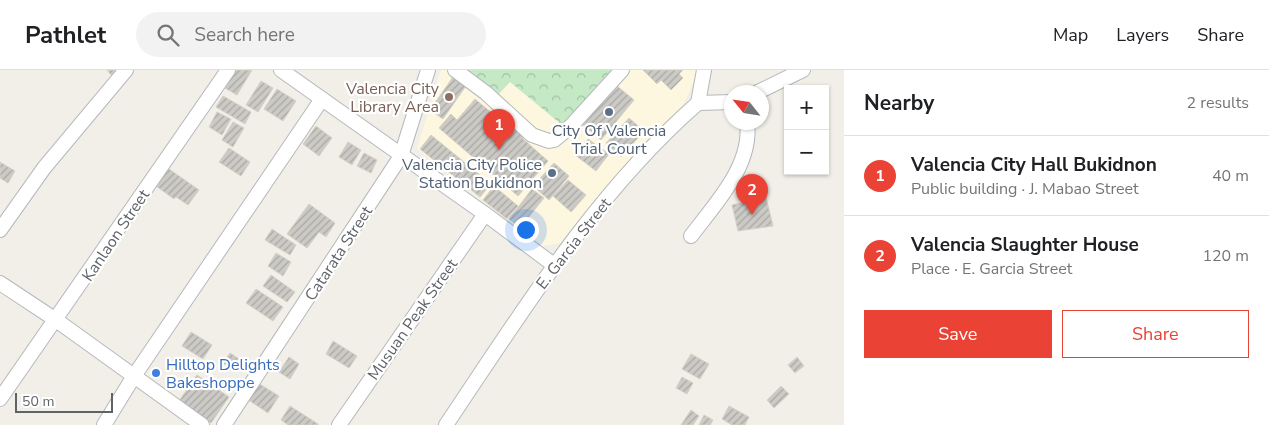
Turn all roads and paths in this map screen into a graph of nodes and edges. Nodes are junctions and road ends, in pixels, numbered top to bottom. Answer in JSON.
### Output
{"nodes":[{"id":1,"x":126,"y":70,"type":"edge"},
{"id":2,"x":228,"y":70,"type":"edge"},
{"id":3,"x":281,"y":70,"type":"edge"},
{"id":4,"x":428,"y":70,"type":"edge"},
{"id":5,"x":454,"y":70,"type":"edge"},
{"id":6,"x":622,"y":70,"type":"edge"},
{"id":7,"x":704,"y":70,"type":"edge"},
{"id":8,"x":803,"y":70,"type":"edge"},
{"id":9,"x":769,"y":87,"type":"edge"},
{"id":10,"x":322,"y":98,"type":"junction"},
{"id":11,"x":724,"y":102,"type":"edge"},
{"id":12,"x":698,"y":103,"type":"junction"},
{"id":13,"x":747,"y":130,"type":"edge"},
{"id":14,"x":402,"y":156,"type":"junction"},
{"id":15,"x":485,"y":214,"type":"junction"},
{"id":16,"x":0,"y":230,"type":"edge"},
{"id":17,"x":692,"y":236,"type":"dead end"},
{"id":18,"x":554,"y":265,"type":"junction"},
{"id":19,"x":0,"y":283,"type":"edge"},
{"id":20,"x":20,"y":295,"type":"junction"},
{"id":21,"x":0,"y":296,"type":"edge"},
{"id":22,"x":56,"y":320,"type":"junction"},
{"id":23,"x":134,"y":376,"type":"junction"},
{"id":24,"x":0,"y":399,"type":"edge"},
{"id":25,"x":104,"y":425,"type":"edge"},
{"id":26,"x":202,"y":425,"type":"edge"},
{"id":27,"x":224,"y":425,"type":"edge"},
{"id":28,"x":339,"y":425,"type":"edge"},
{"id":29,"x":446,"y":425,"type":"edge"}],
"edges":[{"from":1,"to":16,"type":"street"},
{"from":2,"to":22,"type":"street","name":"Kanlaon Street"},
{"from":3,"to":10,"type":"street"},
{"from":4,"to":14,"type":"street","name":"Catarata Street"},
{"from":5,"to":6,"type":"street"},
{"from":7,"to":12,"type":"street"},
{"from":8,"to":9,"type":"street"},
{"from":10,"to":14,"type":"street"},
{"from":10,"to":23,"type":"street"},
{"from":11,"to":12,"type":"street"},
{"from":12,"to":18,"type":"street","name":"E. Garcia Street"},
{"from":13,"to":17,"type":"street"},
{"from":14,"to":15,"type":"street"},
{"from":14,"to":27,"type":"street","name":"Catarata Street"},
{"from":15,"to":18,"type":"street"},
{"from":15,"to":28,"type":"street","name":"Musuan Peak Street"},
{"from":18,"to":29,"type":"street","name":"E. Garcia Street"},
{"from":19,"to":20,"type":"street"},
{"from":20,"to":21,"type":"street"},
{"from":20,"to":22,"type":"street"},
{"from":22,"to":23,"type":"street"},
{"from":22,"to":24,"type":"street","name":"Kanlaon Street"},
{"from":23,"to":25,"type":"street"},
{"from":23,"to":26,"type":"street"}]}
